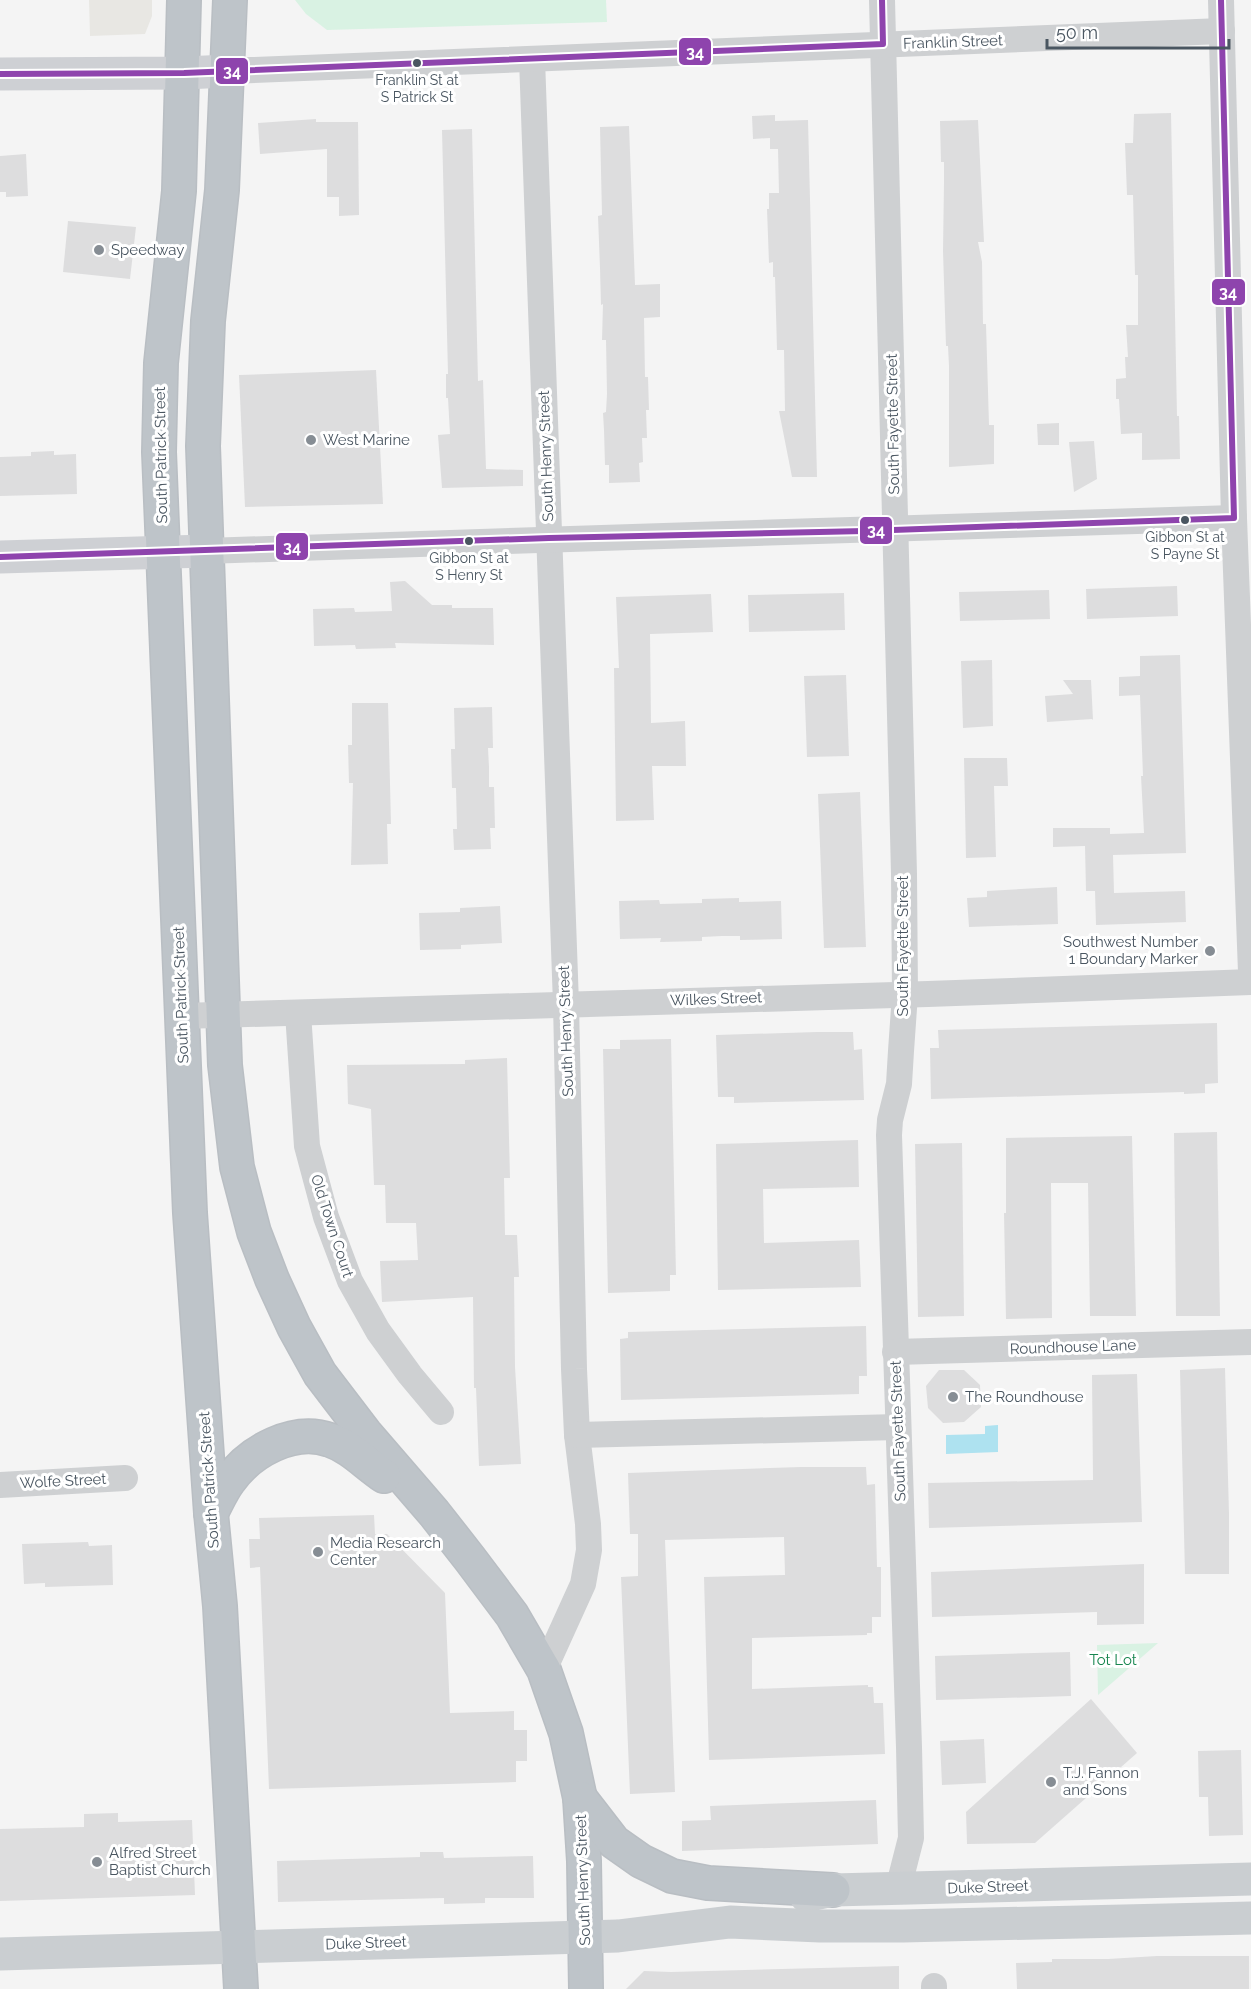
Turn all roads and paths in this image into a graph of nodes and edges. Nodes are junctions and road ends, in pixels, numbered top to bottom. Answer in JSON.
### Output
{"nodes":[{"id":1,"x":184,"y":0,"type":"edge"},
{"id":2,"x":230,"y":0,"type":"edge"},
{"id":3,"x":882,"y":0,"type":"edge"},
{"id":4,"x":1221,"y":0,"type":"edge"},
{"id":5,"x":1222,"y":32,"type":"junction"},
{"id":6,"x":883,"y":44,"type":"junction"},
{"id":7,"x":532,"y":59,"type":"junction"},
{"id":8,"x":228,"y":71,"type":"junction"},
{"id":9,"x":184,"y":73,"type":"junction"},
{"id":10,"x":0,"y":74,"type":"edge"},
{"id":11,"x":1234,"y":518,"type":"junction"},
{"id":12,"x":895,"y":530,"type":"junction"},
{"id":13,"x":549,"y":538,"type":"junction"},
{"id":14,"x":206,"y":551,"type":"junction"},
{"id":15,"x":163,"y":553,"type":"junction"},
{"id":16,"x":0,"y":557,"type":"edge"},
{"id":17,"x":1251,"y":972,"type":"edge"},
{"id":18,"x":1251,"y":982,"type":"edge"},
{"id":19,"x":905,"y":994,"type":"junction"},
{"id":20,"x":566,"y":1004,"type":"junction"},
{"id":21,"x":298,"y":1013,"type":"junction"},
{"id":22,"x":224,"y":1015,"type":"junction"},
{"id":23,"x":182,"y":1016,"type":"junction"},
{"id":24,"x":1251,"y":1342,"type":"edge"},
{"id":25,"x":896,"y":1352,"type":"junction"},
{"id":26,"x":441,"y":1412,"type":"dead end"},
{"id":27,"x":898,"y":1427,"type":"junction"},
{"id":28,"x":577,"y":1435,"type":"junction"},
{"id":29,"x":125,"y":1478,"type":"dead end"},
{"id":30,"x":0,"y":1485,"type":"edge"},
{"id":31,"x":426,"y":1503,"type":"junction"},
{"id":32,"x":211,"y":1513,"type":"junction"},
{"id":33,"x":544,"y":1670,"type":"junction"},
{"id":34,"x":580,"y":1798,"type":"junction"},
{"id":35,"x":1251,"y":1879,"type":"edge"},
{"id":36,"x":898,"y":1889,"type":"junction"},
{"id":37,"x":833,"y":1890,"type":"junction"},
{"id":38,"x":1251,"y":1918,"type":"edge"},
{"id":39,"x":730,"y":1922,"type":"junction"},
{"id":40,"x":584,"y":1936,"type":"junction"},
{"id":41,"x":239,"y":1946,"type":"junction"},
{"id":42,"x":0,"y":1954,"type":"edge"},
{"id":43,"x":241,"y":1989,"type":"edge"},
{"id":44,"x":586,"y":1989,"type":"edge"}],
"edges":[{"from":1,"to":9,"type":"highway","name":"South Patrick Street"},
{"from":2,"to":8,"type":"highway"},
{"from":3,"to":6,"type":"street","name":"South Fayette Street"},
{"from":4,"to":5,"type":"street"},
{"from":5,"to":6,"type":"street","name":"Franklin Street"},
{"from":5,"to":11,"type":"street"},
{"from":6,"to":7,"type":"street","name":"Franklin Street"},
{"from":6,"to":12,"type":"street","name":"South Fayette Street"},
{"from":7,"to":8,"type":"street","name":"Franklin Street"},
{"from":7,"to":13,"type":"street","name":"South Henry Street"},
{"from":8,"to":9,"type":"main road","name":"Franklin Street"},
{"from":8,"to":14,"type":"highway"},
{"from":9,"to":10,"type":"main road","name":"Franklin Street"},
{"from":9,"to":15,"type":"highway","name":"South Patrick Street"},
{"from":11,"to":12,"type":"street"},
{"from":11,"to":17,"type":"street"},
{"from":12,"to":13,"type":"street"},
{"from":12,"to":19,"type":"street","name":"South Fayette Street"},
{"from":13,"to":14,"type":"street"},
{"from":13,"to":20,"type":"street","name":"South Henry Street"},
{"from":14,"to":15,"type":"main road"},
{"from":14,"to":22,"type":"highway"},
{"from":15,"to":16,"type":"main road"},
{"from":15,"to":23,"type":"highway","name":"South Patrick Street"},
{"from":18,"to":19,"type":"street","name":"Wilkes Street"},
{"from":19,"to":20,"type":"street","name":"Wilkes Street"},
{"from":19,"to":25,"type":"street","name":"South Fayette Street"},
{"from":20,"to":21,"type":"street","name":"Wilkes Street"},
{"from":20,"to":28,"type":"street","name":"South Henry Street"},
{"from":21,"to":22,"type":"street","name":"Wilkes Street"},
{"from":21,"to":26,"type":"street","name":"Old Town Court"},
{"from":22,"to":23,"type":"street","name":"Wilkes Street"},
{"from":22,"to":31,"type":"highway"},
{"from":23,"to":32,"type":"highway","name":"South Patrick Street"},
{"from":24,"to":25,"type":"street","name":"Roundhouse Lane"},
{"from":25,"to":27,"type":"street","name":"South Fayette Street"},
{"from":27,"to":28,"type":"street"},
{"from":27,"to":36,"type":"street","name":"South Fayette Street"},
{"from":28,"to":33,"type":"street","name":"South Henry Street"},
{"from":29,"to":30,"type":"street","name":"Wolfe Street"},
{"from":31,"to":32,"type":"highway"},
{"from":31,"to":33,"type":"highway"},
{"from":32,"to":41,"type":"highway","name":"South Patrick Street"},
{"from":33,"to":34,"type":"highway","name":"South Henry Street"},
{"from":34,"to":37,"type":"highway"},
{"from":34,"to":40,"type":"highway","name":"South Henry Street"},
{"from":35,"to":36,"type":"main road","name":"Duke Street"},
{"from":36,"to":37,"type":"main road","name":"Duke Street"},
{"from":37,"to":39,"type":"main road","name":"Duke Street"},
{"from":38,"to":39,"type":"main road","name":"Duke Street"},
{"from":39,"to":40,"type":"main road","name":"Duke Street"},
{"from":40,"to":41,"type":"main road","name":"Duke Street"},
{"from":40,"to":44,"type":"highway","name":"South Henry Street"},
{"from":41,"to":42,"type":"main road","name":"Duke Street"},
{"from":41,"to":43,"type":"highway","name":"South Patrick Street"}]}
